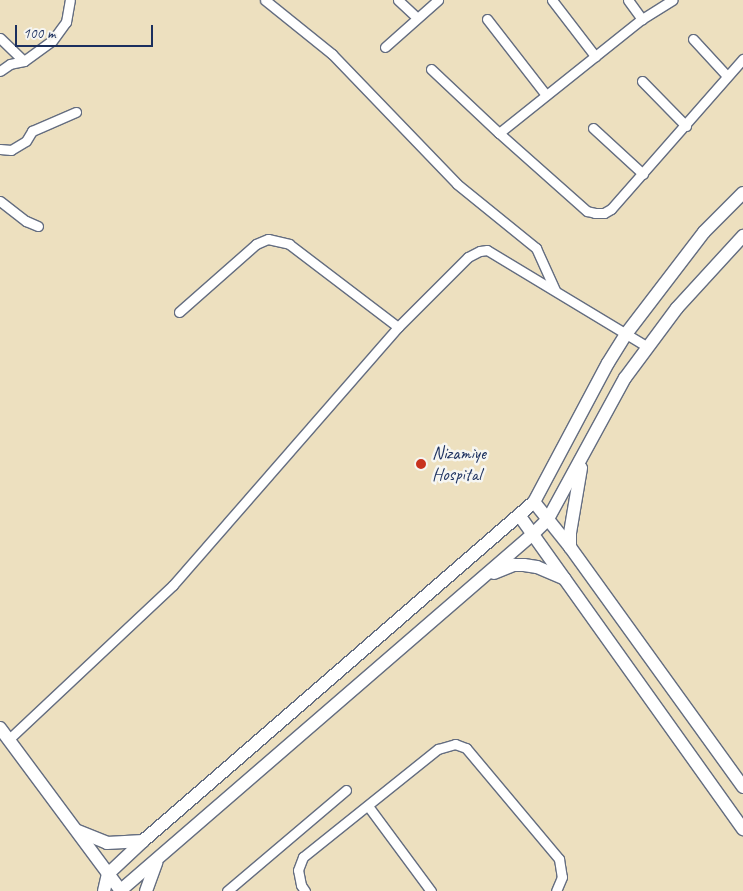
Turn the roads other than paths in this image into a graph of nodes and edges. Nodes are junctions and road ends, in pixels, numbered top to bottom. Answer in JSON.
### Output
{"nodes":[{"id":1,"x":70,"y":0,"type":"edge"},
{"id":2,"x":265,"y":0,"type":"edge"},
{"id":3,"x":398,"y":0,"type":"edge"},
{"id":4,"x":438,"y":0,"type":"edge"},
{"id":5,"x":552,"y":0,"type":"edge"},
{"id":6,"x":628,"y":0,"type":"edge"},
{"id":7,"x":673,"y":0,"type":"edge"},
{"id":8,"x":417,"y":18,"type":"junction"},
{"id":9,"x":487,"y":19,"type":"dead end"},
{"id":10,"x":642,"y":19,"type":"junction"},
{"id":11,"x":0,"y":38,"type":"edge"},
{"id":12,"x":693,"y":39,"type":"dead end"},
{"id":13,"x":385,"y":47,"type":"dead end"},
{"id":14,"x":595,"y":56,"type":"junction"},
{"id":15,"x":743,"y":59,"type":"edge"},
{"id":16,"x":24,"y":61,"type":"junction"},
{"id":17,"x":430,"y":69,"type":"dead end"},
{"id":18,"x":0,"y":71,"type":"edge"},
{"id":19,"x":727,"y":76,"type":"junction"},
{"id":20,"x":642,"y":81,"type":"dead end"},
{"id":21,"x":546,"y":94,"type":"junction"},
{"id":22,"x":76,"y":112,"type":"dead end"},
{"id":23,"x":686,"y":126,"type":"junction"},
{"id":24,"x":593,"y":128,"type":"dead end"},
{"id":25,"x":499,"y":133,"type":"junction"},
{"id":26,"x":0,"y":149,"type":"edge"},
{"id":27,"x":643,"y":174,"type":"junction"},
{"id":28,"x":743,"y":192,"type":"edge"},
{"id":29,"x":0,"y":201,"type":"edge"},
{"id":30,"x":38,"y":226,"type":"dead end"},
{"id":31,"x":743,"y":236,"type":"edge"},
{"id":32,"x":555,"y":290,"type":"junction"},
{"id":33,"x":180,"y":312,"type":"dead end"},
{"id":34,"x":398,"y":326,"type":"junction"},
{"id":35,"x":626,"y":334,"type":"junction"},
{"id":36,"x":648,"y":347,"type":"junction"},
{"id":37,"x":582,"y":457,"type":"junction"},
{"id":38,"x":534,"y":502,"type":"junction"},
{"id":39,"x":519,"y":515,"type":"junction"},
{"id":40,"x":548,"y":519,"type":"junction"},
{"id":41,"x":533,"y":534,"type":"junction"},
{"id":42,"x":570,"y":547,"type":"junction"},
{"id":43,"x":484,"y":576,"type":"junction"},
{"id":44,"x":565,"y":579,"type":"junction"},
{"id":45,"x":0,"y":728,"type":"edge"},
{"id":46,"x":9,"y":740,"type":"junction"},
{"id":47,"x":743,"y":787,"type":"edge"},
{"id":48,"x":346,"y":790,"type":"dead end"},
{"id":49,"x":368,"y":806,"type":"junction"},
{"id":50,"x":743,"y":829,"type":"edge"},
{"id":51,"x":76,"y":830,"type":"junction"},
{"id":52,"x":143,"y":841,"type":"junction"},
{"id":53,"x":159,"y":858,"type":"junction"},
{"id":54,"x":108,"y":874,"type":"junction"},
{"id":55,"x":104,"y":891,"type":"edge"},
{"id":56,"x":121,"y":891,"type":"edge"},
{"id":57,"x":146,"y":891,"type":"edge"},
{"id":58,"x":227,"y":891,"type":"edge"},
{"id":59,"x":305,"y":891,"type":"edge"},
{"id":60,"x":431,"y":891,"type":"edge"},
{"id":61,"x":556,"y":891,"type":"edge"}],
"edges":[{"from":1,"to":16,"type":"street"},
{"from":2,"to":32,"type":"street"},
{"from":3,"to":8,"type":"street"},
{"from":4,"to":8,"type":"street"},
{"from":5,"to":14,"type":"street"},
{"from":6,"to":10,"type":"street"},
{"from":7,"to":10,"type":"street"},
{"from":8,"to":13,"type":"street"},
{"from":9,"to":21,"type":"street"},
{"from":10,"to":14,"type":"street"},
{"from":11,"to":16,"type":"street"},
{"from":12,"to":19,"type":"street"},
{"from":14,"to":21,"type":"street"},
{"from":15,"to":19,"type":"street"},
{"from":16,"to":18,"type":"street"},
{"from":17,"to":25,"type":"street"},
{"from":19,"to":23,"type":"street"},
{"from":20,"to":23,"type":"street"},
{"from":21,"to":25,"type":"street"},
{"from":22,"to":26,"type":"street"},
{"from":23,"to":27,"type":"street"},
{"from":24,"to":27,"type":"street"},
{"from":25,"to":27,"type":"street"},
{"from":28,"to":35,"type":"street"},
{"from":29,"to":30,"type":"street"},
{"from":31,"to":36,"type":"street"},
{"from":32,"to":34,"type":"street"},
{"from":32,"to":35,"type":"street"},
{"from":33,"to":34,"type":"street"},
{"from":34,"to":46,"type":"street"},
{"from":35,"to":36,"type":"street"},
{"from":35,"to":38,"type":"street"},
{"from":36,"to":37,"type":"street"},
{"from":37,"to":40,"type":"street"},
{"from":37,"to":42,"type":"street"},
{"from":38,"to":39,"type":"street"},
{"from":38,"to":40,"type":"street"},
{"from":39,"to":41,"type":"street"},
{"from":39,"to":52,"type":"street"},
{"from":40,"to":41,"type":"street"},
{"from":40,"to":42,"type":"street"},
{"from":41,"to":43,"type":"street"},
{"from":41,"to":44,"type":"street"},
{"from":42,"to":47,"type":"street"},
{"from":43,"to":44,"type":"street"},
{"from":43,"to":53,"type":"street"},
{"from":44,"to":50,"type":"street"},
{"from":45,"to":46,"type":"street"},
{"from":46,"to":51,"type":"street"},
{"from":48,"to":58,"type":"street"},
{"from":49,"to":59,"type":"street"},
{"from":49,"to":60,"type":"street"},
{"from":49,"to":61,"type":"street"},
{"from":51,"to":52,"type":"street"},
{"from":51,"to":54,"type":"street"},
{"from":52,"to":54,"type":"street"},
{"from":53,"to":56,"type":"street"},
{"from":53,"to":57,"type":"street"},
{"from":54,"to":55,"type":"street"},
{"from":54,"to":56,"type":"street"}]}
